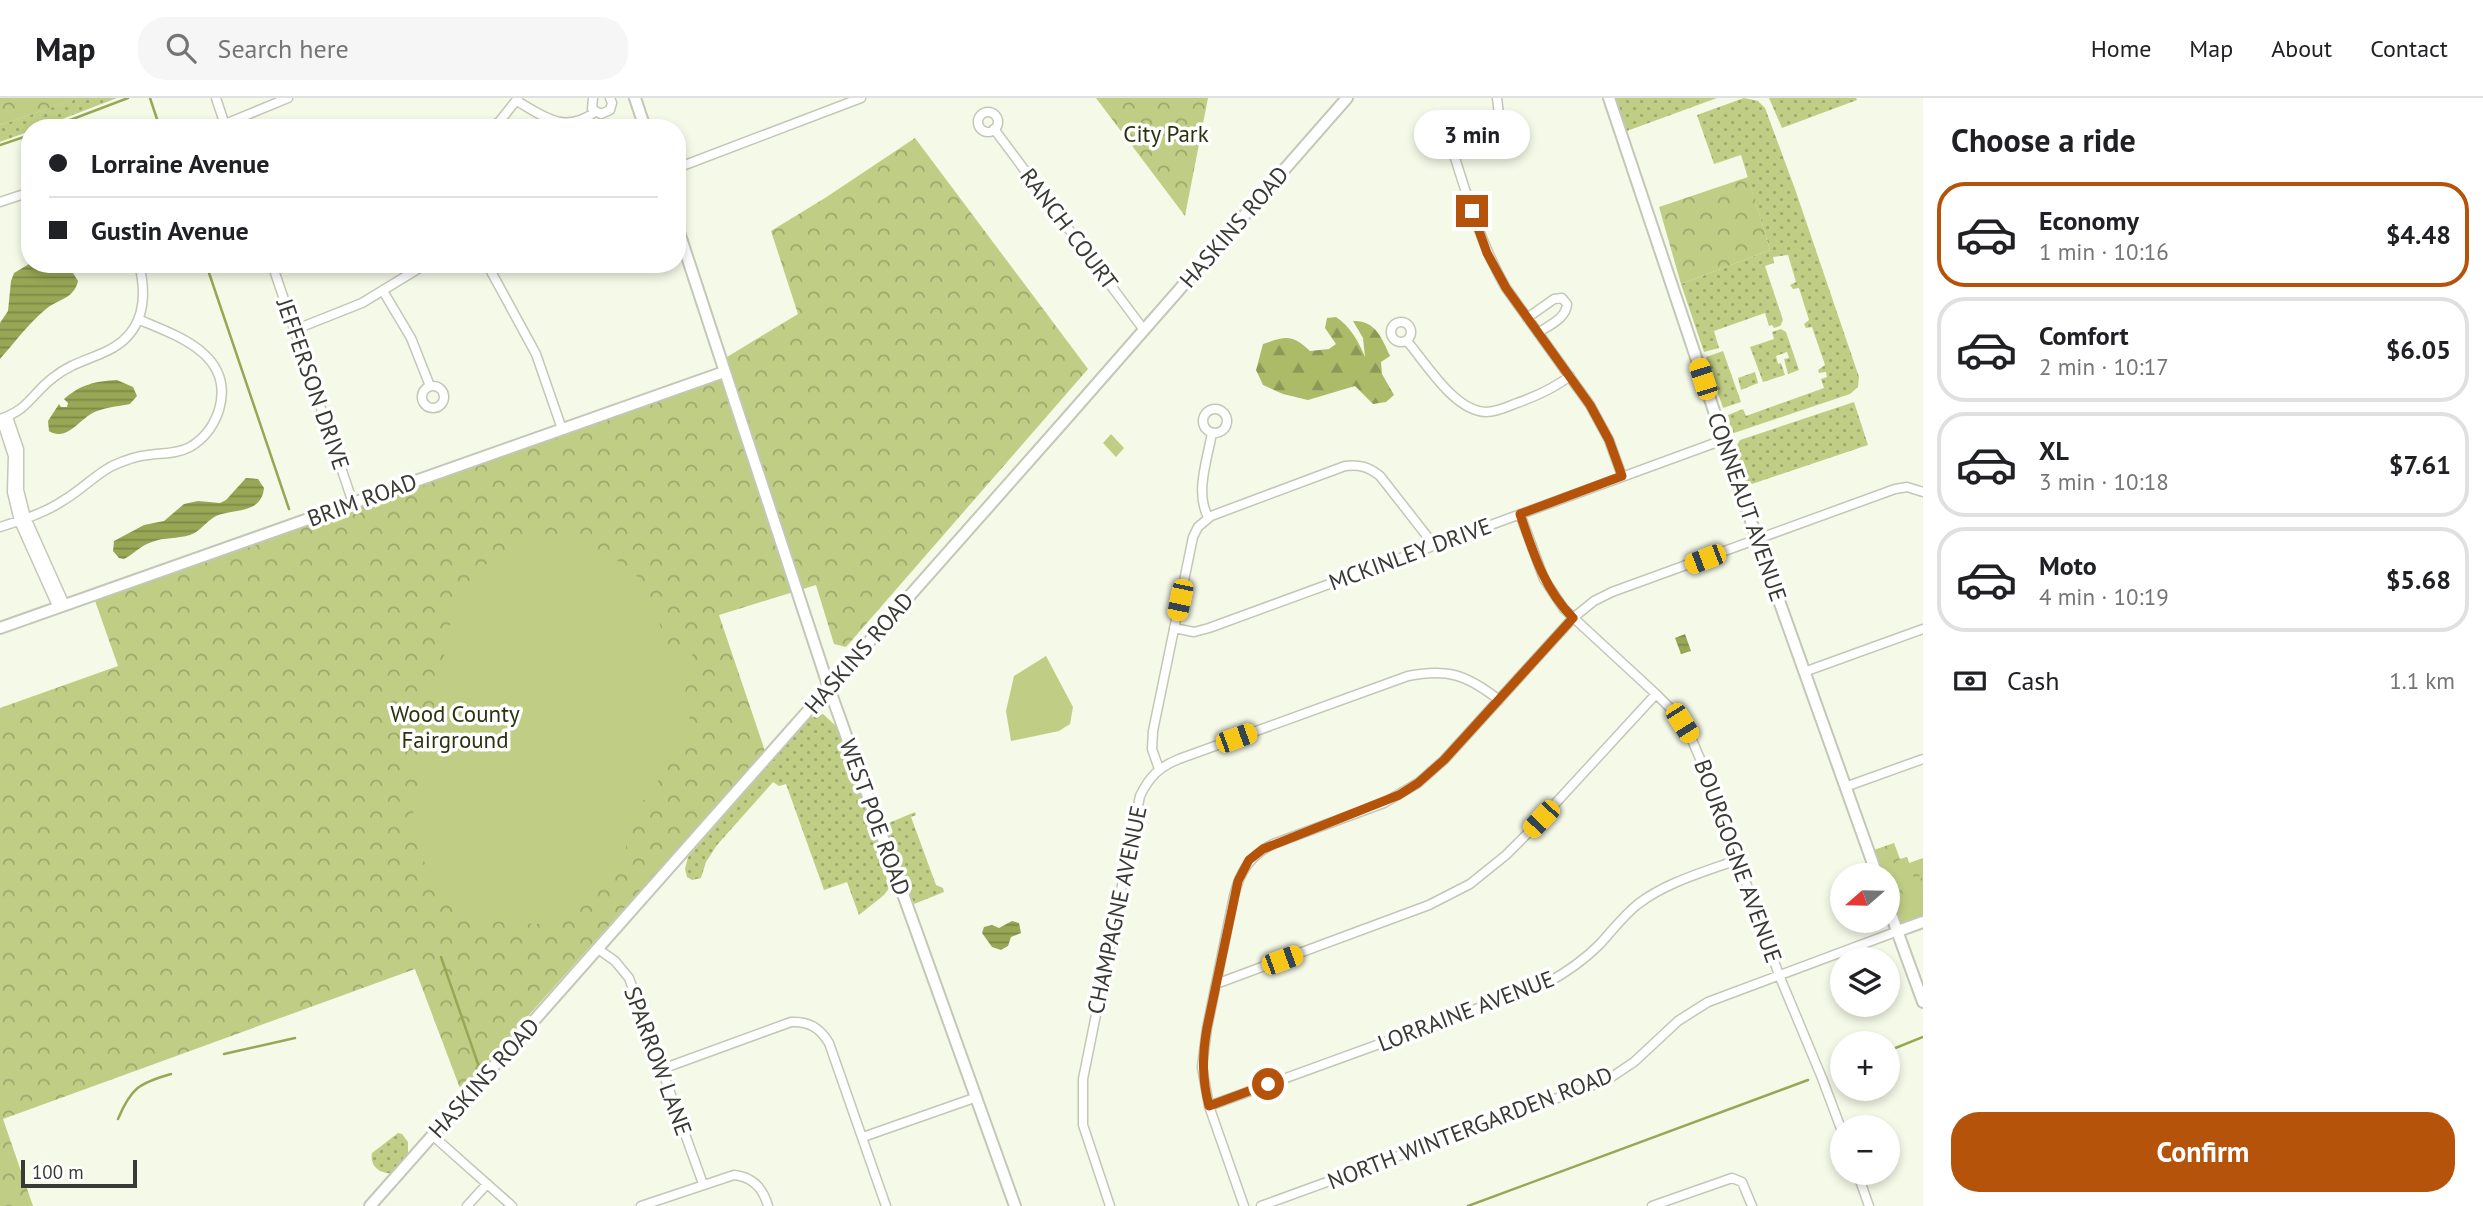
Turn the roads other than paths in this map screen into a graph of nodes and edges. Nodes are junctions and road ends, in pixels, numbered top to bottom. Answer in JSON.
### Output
{"nodes":[{"id":1,"x":216,"y":98,"type":"edge"},
{"id":2,"x":288,"y":98,"type":"edge"},
{"id":3,"x":593,"y":98,"type":"edge"},
{"id":4,"x":610,"y":98,"type":"edge"},
{"id":5,"x":635,"y":98,"type":"edge"},
{"id":6,"x":861,"y":98,"type":"edge"},
{"id":7,"x":1347,"y":98,"type":"edge"},
{"id":8,"x":1497,"y":98,"type":"edge"},
{"id":9,"x":1609,"y":98,"type":"edge"},
{"id":10,"x":518,"y":99,"type":"edge"},
{"id":11,"x":595,"y":112,"type":"junction"},
{"id":12,"x":223,"y":119,"type":"edge"},
{"id":13,"x":241,"y":119,"type":"edge"},
{"id":14,"x":502,"y":119,"type":"edge"},
{"id":15,"x":552,"y":119,"type":"edge"},
{"id":16,"x":579,"y":119,"type":"edge"},
{"id":17,"x":642,"y":119,"type":"edge"},
{"id":18,"x":994,"y":129,"type":"dead end"},
{"id":19,"x":686,"y":165,"type":"edge"},
{"id":20,"x":21,"y":195,"type":"edge"},
{"id":21,"x":0,"y":202,"type":"edge"},
{"id":22,"x":686,"y":254,"type":"edge"},
{"id":23,"x":141,"y":273,"type":"edge"},
{"id":24,"x":275,"y":273,"type":"edge"},
{"id":25,"x":412,"y":273,"type":"edge"},
{"id":26,"x":492,"y":273,"type":"edge"},
{"id":27,"x":383,"y":291,"type":"junction"},
{"id":28,"x":1527,"y":318,"type":"junction"},
{"id":29,"x":140,"y":320,"type":"junction"},
{"id":30,"x":294,"y":330,"type":"junction"},
{"id":31,"x":1144,"y":330,"type":"junction"},
{"id":32,"x":1538,"y":333,"type":"junction"},
{"id":33,"x":1407,"y":341,"type":"dead end"},
{"id":34,"x":724,"y":372,"type":"junction"},
{"id":35,"x":1570,"y":376,"type":"junction"},
{"id":36,"x":430,"y":386,"type":"dead end"},
{"id":37,"x":3,"y":418,"type":"edge"},
{"id":38,"x":562,"y":429,"type":"junction"},
{"id":39,"x":1212,"y":433,"type":"dead end"},
{"id":40,"x":1723,"y":440,"type":"junction"},
{"id":41,"x":1622,"y":476,"type":"junction"},
{"id":42,"x":1923,"y":491,"type":"edge"},
{"id":43,"x":353,"y":503,"type":"junction"},
{"id":44,"x":1520,"y":514,"type":"junction"},
{"id":45,"x":1208,"y":517,"type":"junction"},
{"id":46,"x":22,"y":520,"type":"junction"},
{"id":47,"x":0,"y":527,"type":"edge"},
{"id":48,"x":1757,"y":539,"type":"junction"},
{"id":49,"x":1434,"y":545,"type":"junction"},
{"id":50,"x":61,"y":607,"type":"junction"},
{"id":51,"x":1573,"y":618,"type":"junction"},
{"id":52,"x":0,"y":628,"type":"edge"},
{"id":53,"x":1174,"y":628,"type":"junction"},
{"id":54,"x":1923,"y":629,"type":"edge"},
{"id":55,"x":1804,"y":672,"type":"junction"},
{"id":56,"x":829,"y":688,"type":"junction"},
{"id":57,"x":1656,"y":694,"type":"junction"},
{"id":58,"x":1499,"y":700,"type":"junction"},
{"id":59,"x":1923,"y":759,"type":"edge"},
{"id":60,"x":1159,"y":769,"type":"junction"},
{"id":61,"x":1845,"y":786,"type":"junction"},
{"id":62,"x":1737,"y":860,"type":"junction"},
{"id":63,"x":1873,"y":863,"type":"edge"},
{"id":64,"x":1923,"y":922,"type":"edge"},
{"id":65,"x":1900,"y":930,"type":"edge"},
{"id":66,"x":1893,"y":933,"type":"edge"},
{"id":67,"x":1899,"y":933,"type":"edge"},
{"id":68,"x":598,"y":949,"type":"junction"},
{"id":69,"x":1779,"y":975,"type":"junction"},
{"id":70,"x":1216,"y":984,"type":"junction"},
{"id":71,"x":1923,"y":1002,"type":"edge"},
{"id":72,"x":662,"y":1069,"type":"junction"},
{"id":73,"x":977,"y":1097,"type":"junction"},
{"id":74,"x":1209,"y":1106,"type":"junction"},
{"id":75,"x":1836,"y":1115,"type":"edge"},
{"id":76,"x":432,"y":1136,"type":"junction"},
{"id":77,"x":863,"y":1137,"type":"junction"},
{"id":78,"x":487,"y":1184,"type":"junction"},
{"id":79,"x":703,"y":1184,"type":"junction"},
{"id":80,"x":1862,"y":1185,"type":"edge"},
{"id":81,"x":370,"y":1206,"type":"edge"},
{"id":82,"x":467,"y":1206,"type":"edge"},
{"id":83,"x":512,"y":1206,"type":"edge"},
{"id":84,"x":641,"y":1206,"type":"edge"},
{"id":85,"x":768,"y":1206,"type":"edge"},
{"id":86,"x":886,"y":1206,"type":"edge"},
{"id":87,"x":1015,"y":1206,"type":"edge"},
{"id":88,"x":1111,"y":1206,"type":"edge"},
{"id":89,"x":1244,"y":1206,"type":"edge"},
{"id":90,"x":1261,"y":1206,"type":"edge"},
{"id":91,"x":1652,"y":1206,"type":"edge"},
{"id":92,"x":1752,"y":1206,"type":"edge"},
{"id":93,"x":1869,"y":1206,"type":"edge"}],
"edges":[{"from":1,"to":12,"type":"street"},
{"from":2,"to":13,"type":"street"},
{"from":3,"to":11,"type":"street"},
{"from":4,"to":11,"type":"street"},
{"from":5,"to":17,"type":"street"},
{"from":6,"to":19,"type":"street"},
{"from":7,"to":31,"type":"street","name":"HASKINS ROAD"},
{"from":8,"to":28,"type":"street"},
{"from":9,"to":40,"type":"street","name":"CONNEAUT AVENUE"},
{"from":10,"to":14,"type":"street"},
{"from":10,"to":15,"type":"street"},
{"from":11,"to":16,"type":"street"},
{"from":18,"to":31,"type":"street","name":"RANCH COURT"},
{"from":20,"to":21,"type":"street"},
{"from":22,"to":34,"type":"street","name":"WEST POE ROAD"},
{"from":23,"to":29,"type":"street"},
{"from":24,"to":30,"type":"street","name":"JEFFERSON DRIVE"},
{"from":25,"to":27,"type":"street"},
{"from":26,"to":38,"type":"street"},
{"from":27,"to":30,"type":"street"},
{"from":27,"to":36,"type":"street"},
{"from":28,"to":32,"type":"street"},
{"from":28,"to":32,"type":"street"},
{"from":29,"to":37,"type":"street"},
{"from":29,"to":46,"type":"street"},
{"from":30,"to":43,"type":"street","name":"JEFFERSON DRIVE"},
{"from":31,"to":56,"type":"street","name":"HASKINS ROAD"},
{"from":32,"to":35,"type":"street"},
{"from":33,"to":35,"type":"street"},
{"from":34,"to":38,"type":"street","name":"BRIM ROAD"},
{"from":34,"to":56,"type":"street","name":"WEST POE ROAD"},
{"from":35,"to":41,"type":"street"},
{"from":37,"to":46,"type":"street"},
{"from":38,"to":43,"type":"street","name":"BRIM ROAD"},
{"from":39,"to":45,"type":"street"},
{"from":40,"to":41,"type":"street","name":"MCKINLEY DRIVE"},
{"from":40,"to":48,"type":"street","name":"CONNEAUT AVENUE"},
{"from":41,"to":44,"type":"street","name":"MCKINLEY DRIVE"},
{"from":42,"to":48,"type":"street"},
{"from":43,"to":50,"type":"street","name":"BRIM ROAD"},
{"from":44,"to":49,"type":"street","name":"MCKINLEY DRIVE"},
{"from":44,"to":51,"type":"street","name":"BOURGOGNE AVENUE"},
{"from":45,"to":49,"type":"street"},
{"from":45,"to":53,"type":"street"},
{"from":46,"to":47,"type":"street"},
{"from":46,"to":50,"type":"street"},
{"from":48,"to":51,"type":"street"},
{"from":48,"to":55,"type":"street","name":"CONNEAUT AVENUE"},
{"from":49,"to":53,"type":"street","name":"MCKINLEY DRIVE"},
{"from":50,"to":52,"type":"street","name":"BRIM ROAD"},
{"from":51,"to":57,"type":"street","name":"BOURGOGNE AVENUE"},
{"from":51,"to":58,"type":"street"},
{"from":53,"to":60,"type":"street"},
{"from":54,"to":55,"type":"street"},
{"from":55,"to":61,"type":"street","name":"CONNEAUT AVENUE"},
{"from":56,"to":68,"type":"street","name":"HASKINS ROAD"},
{"from":56,"to":73,"type":"street","name":"WEST POE ROAD"},
{"from":57,"to":62,"type":"street","name":"BOURGOGNE AVENUE"},
{"from":57,"to":70,"type":"street"},
{"from":58,"to":60,"type":"street"},
{"from":58,"to":70,"type":"street"},
{"from":59,"to":61,"type":"street"},
{"from":60,"to":88,"type":"street","name":"CHAMPAGNE AVENUE"},
{"from":61,"to":63,"type":"street","name":"CONNEAUT AVENUE"},
{"from":62,"to":69,"type":"street","name":"BOURGOGNE AVENUE"},
{"from":62,"to":74,"type":"street","name":"LORRAINE AVENUE"},
{"from":64,"to":65,"type":"street"},
{"from":66,"to":69,"type":"street","name":"NORTH WINTERGARDEN ROAD"},
{"from":67,"to":71,"type":"street"},
{"from":68,"to":72,"type":"street","name":"SPARROW LANE"},
{"from":68,"to":76,"type":"street","name":"HASKINS ROAD"},
{"from":69,"to":75,"type":"street","name":"BOURGOGNE AVENUE"},
{"from":69,"to":90,"type":"street","name":"NORTH WINTERGARDEN ROAD"},
{"from":70,"to":74,"type":"street"},
{"from":72,"to":77,"type":"street"},
{"from":72,"to":79,"type":"street","name":"SPARROW LANE"},
{"from":73,"to":77,"type":"street"},
{"from":73,"to":87,"type":"street","name":"WEST POE ROAD"},
{"from":74,"to":89,"type":"street"},
{"from":76,"to":78,"type":"street"},
{"from":76,"to":81,"type":"street","name":"HASKINS ROAD"},
{"from":77,"to":86,"type":"street"},
{"from":78,"to":82,"type":"street"},
{"from":78,"to":83,"type":"street"},
{"from":79,"to":84,"type":"street"},
{"from":79,"to":85,"type":"street"},
{"from":80,"to":93,"type":"street"},
{"from":91,"to":92,"type":"street"}]}
